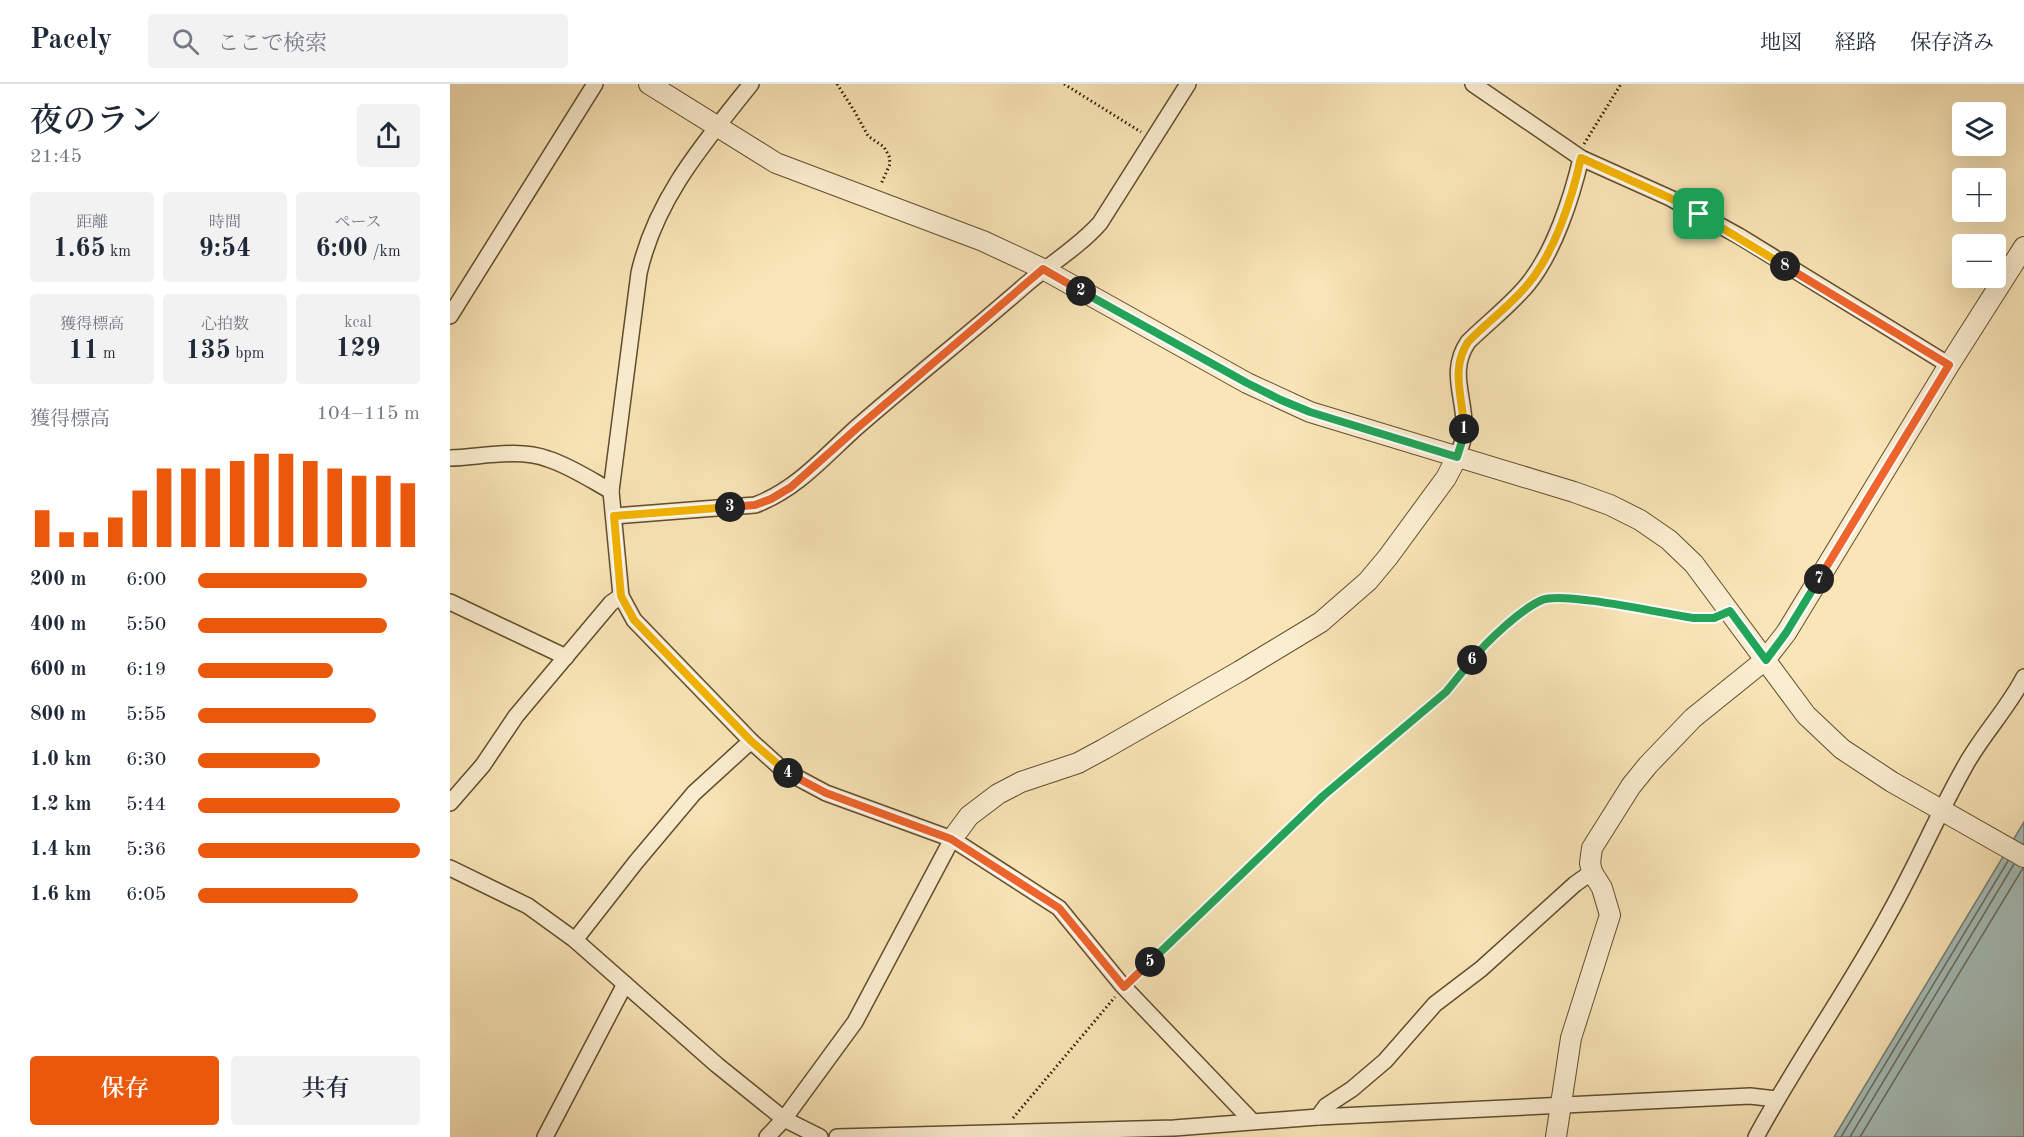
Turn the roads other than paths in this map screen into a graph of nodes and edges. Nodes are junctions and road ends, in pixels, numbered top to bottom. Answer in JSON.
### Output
{"nodes":[{"id":1,"x":595,"y":84,"type":"edge"},
{"id":2,"x":649,"y":84,"type":"edge"},
{"id":3,"x":751,"y":84,"type":"edge"},
{"id":4,"x":1188,"y":84,"type":"edge"},
{"id":5,"x":1473,"y":84,"type":"edge"},
{"id":6,"x":717,"y":126,"type":"junction"},
{"id":7,"x":1579,"y":156,"type":"junction"},
{"id":8,"x":2024,"y":247,"type":"edge"},
{"id":9,"x":1043,"y":269,"type":"junction"},
{"id":10,"x":450,"y":316,"type":"edge"},
{"id":11,"x":1949,"y":365,"type":"junction"},
{"id":12,"x":1457,"y":457,"type":"junction"},
{"id":13,"x":450,"y":458,"type":"edge"},
{"id":14,"x":611,"y":491,"type":"junction"},
{"id":15,"x":614,"y":516,"type":"junction"},
{"id":16,"x":621,"y":596,"type":"junction"},
{"id":17,"x":450,"y":602,"type":"edge"},
{"id":18,"x":566,"y":657,"type":"junction"},
{"id":19,"x":1766,"y":660,"type":"junction"},
{"id":20,"x":2024,"y":677,"type":"edge"},
{"id":21,"x":751,"y":741,"type":"junction"},
{"id":22,"x":450,"y":803,"type":"edge"},
{"id":23,"x":1943,"y":810,"type":"junction"},
{"id":24,"x":951,"y":839,"type":"junction"},
{"id":25,"x":2024,"y":857,"type":"edge"},
{"id":26,"x":450,"y":868,"type":"edge"},
{"id":27,"x":1593,"y":872,"type":"junction"},
{"id":28,"x":575,"y":940,"type":"junction"},
{"id":29,"x":625,"y":984,"type":"junction"},
{"id":30,"x":1776,"y":1099,"type":"junction"},
{"id":31,"x":1559,"y":1106,"type":"junction"},
{"id":32,"x":1318,"y":1117,"type":"junction"},
{"id":33,"x":784,"y":1119,"type":"junction"},
{"id":34,"x":1252,"y":1121,"type":"junction"},
{"id":35,"x":1174,"y":1128,"type":"junction"},
{"id":36,"x":545,"y":1137,"type":"edge"},
{"id":37,"x":767,"y":1137,"type":"edge"},
{"id":38,"x":820,"y":1137,"type":"edge"},
{"id":39,"x":837,"y":1137,"type":"edge"},
{"id":40,"x":1158,"y":1137,"type":"edge"},
{"id":41,"x":1556,"y":1137,"type":"edge"},
{"id":42,"x":1756,"y":1137,"type":"edge"}],
"edges":[{"from":1,"to":10,"type":"street"},
{"from":2,"to":6,"type":"street"},
{"from":3,"to":6,"type":"street"},
{"from":4,"to":9,"type":"street"},
{"from":5,"to":7,"type":"street"},
{"from":6,"to":9,"type":"street"},
{"from":6,"to":14,"type":"street"},
{"from":7,"to":11,"type":"street"},
{"from":7,"to":12,"type":"street"},
{"from":8,"to":11,"type":"street"},
{"from":9,"to":12,"type":"street"},
{"from":9,"to":15,"type":"street"},
{"from":11,"to":19,"type":"street"},
{"from":12,"to":19,"type":"street"},
{"from":12,"to":24,"type":"street"},
{"from":13,"to":14,"type":"street"},
{"from":14,"to":15,"type":"street"},
{"from":15,"to":16,"type":"street"},
{"from":16,"to":18,"type":"street"},
{"from":16,"to":21,"type":"street"},
{"from":17,"to":18,"type":"street"},
{"from":18,"to":22,"type":"street"},
{"from":19,"to":23,"type":"street"},
{"from":19,"to":27,"type":"street"},
{"from":20,"to":23,"type":"street"},
{"from":21,"to":24,"type":"street"},
{"from":21,"to":28,"type":"street"},
{"from":23,"to":25,"type":"street"},
{"from":23,"to":30,"type":"street"},
{"from":24,"to":33,"type":"street"},
{"from":24,"to":34,"type":"street"},
{"from":26,"to":28,"type":"street"},
{"from":27,"to":31,"type":"street"},
{"from":27,"to":32,"type":"street"},
{"from":28,"to":29,"type":"street"},
{"from":29,"to":33,"type":"street"},
{"from":29,"to":36,"type":"street"},
{"from":30,"to":31,"type":"street"},
{"from":30,"to":42,"type":"street"},
{"from":31,"to":32,"type":"street"},
{"from":31,"to":41,"type":"street"},
{"from":32,"to":34,"type":"street"},
{"from":33,"to":37,"type":"street"},
{"from":33,"to":38,"type":"street"},
{"from":34,"to":35,"type":"street"},
{"from":35,"to":39,"type":"street"},
{"from":35,"to":40,"type":"street"}]}
